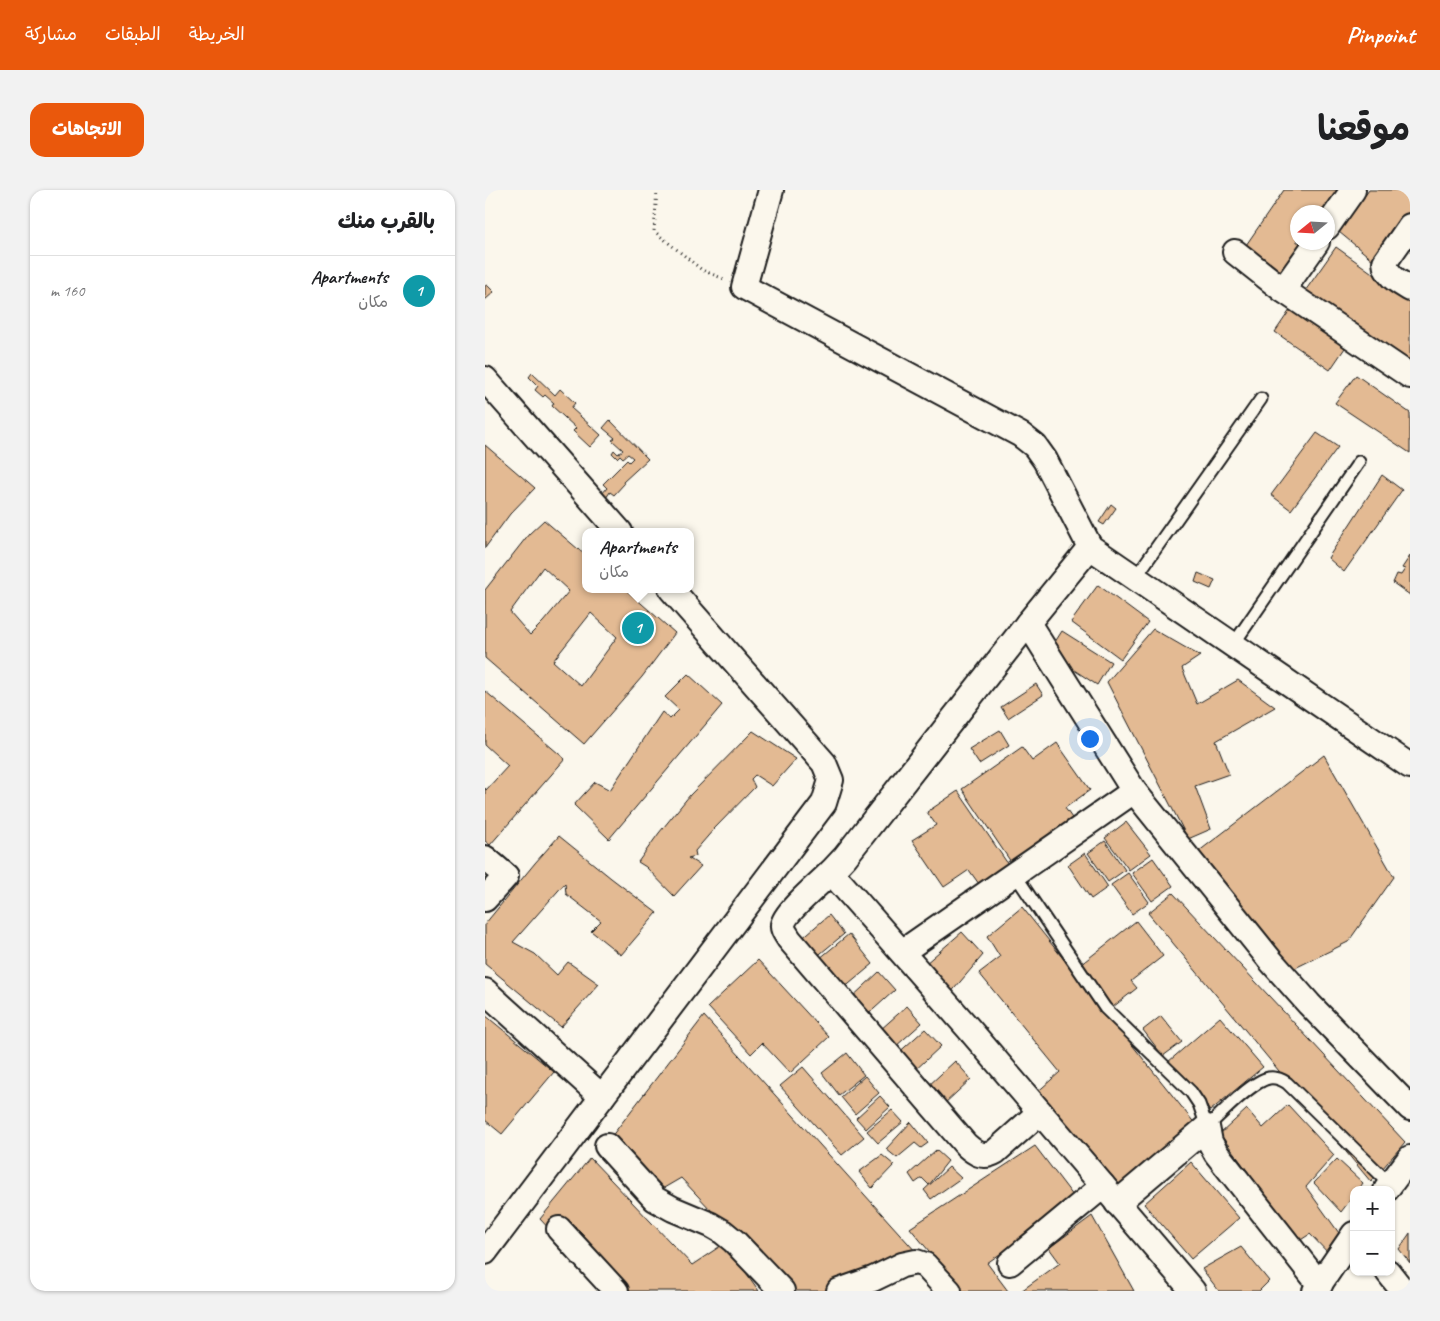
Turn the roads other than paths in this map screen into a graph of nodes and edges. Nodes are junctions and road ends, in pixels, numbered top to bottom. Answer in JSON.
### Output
{"nodes":[{"id":1,"x":771,"y":190,"type":"edge"},
{"id":2,"x":1353,"y":190,"type":"edge"},
{"id":3,"x":1335,"y":216,"type":"edge"},
{"id":4,"x":1410,"y":226,"type":"edge"},
{"id":5,"x":1311,"y":250,"type":"edge"},
{"id":6,"x":1235,"y":252,"type":"dead end"},
{"id":7,"x":1410,"y":289,"type":"edge"},
{"id":8,"x":1283,"y":290,"type":"junction"},
{"id":9,"x":1410,"y":376,"type":"edge"},
{"id":10,"x":485,"y":378,"type":"edge"},
{"id":11,"x":1261,"y":399,"type":"dead end"},
{"id":12,"x":1359,"y":462,"type":"dead end"},
{"id":13,"x":616,"y":528,"type":"edge"},
{"id":14,"x":1090,"y":547,"type":"junction"},
{"id":15,"x":1135,"y":578,"type":"junction"},
{"id":16,"x":675,"y":593,"type":"edge"},
{"id":17,"x":1028,"y":623,"type":"junction"},
{"id":18,"x":1233,"y":644,"type":"junction"},
{"id":19,"x":1410,"y":766,"type":"edge"},
{"id":20,"x":1133,"y":791,"type":"junction"},
{"id":21,"x":485,"y":858,"type":"edge"},
{"id":22,"x":831,"y":872,"type":"junction"},
{"id":23,"x":1014,"y":873,"type":"junction"},
{"id":24,"x":485,"y":899,"type":"edge"},
{"id":25,"x":902,"y":952,"type":"junction"},
{"id":26,"x":485,"y":991,"type":"edge"},
{"id":27,"x":603,"y":1096,"type":"junction"},
{"id":28,"x":1410,"y":1108,"type":"edge"},
{"id":29,"x":1040,"y":1112,"type":"junction"},
{"id":30,"x":1207,"y":1127,"type":"junction"},
{"id":31,"x":607,"y":1146,"type":"dead end"},
{"id":32,"x":1410,"y":1158,"type":"edge"},
{"id":33,"x":1387,"y":1186,"type":"edge"},
{"id":34,"x":1389,"y":1186,"type":"edge"},
{"id":35,"x":1110,"y":1195,"type":"junction"},
{"id":36,"x":559,"y":1229,"type":"dead end"},
{"id":37,"x":1350,"y":1240,"type":"edge"},
{"id":38,"x":485,"y":1252,"type":"edge"},
{"id":39,"x":1010,"y":1263,"type":"dead end"},
{"id":40,"x":1391,"y":1276,"type":"edge"},
{"id":41,"x":1317,"y":1288,"type":"edge"},
{"id":42,"x":1189,"y":1289,"type":"edge"},
{"id":43,"x":616,"y":1291,"type":"edge"},
{"id":44,"x":781,"y":1291,"type":"edge"},
{"id":45,"x":839,"y":1291,"type":"edge"},
{"id":46,"x":949,"y":1291,"type":"edge"},
{"id":47,"x":1403,"y":1291,"type":"edge"}],
"edges":[{"from":1,"to":14,"type":"street"},
{"from":2,"to":3,"type":"street"},
{"from":4,"to":7,"type":"street"},
{"from":5,"to":8,"type":"street"},
{"from":6,"to":8,"type":"street"},
{"from":8,"to":9,"type":"street"},
{"from":10,"to":13,"type":"street"},
{"from":11,"to":15,"type":"lane"},
{"from":12,"to":18,"type":"lane"},
{"from":14,"to":15,"type":"street"},
{"from":14,"to":17,"type":"street"},
{"from":15,"to":18,"type":"street"},
{"from":16,"to":27,"type":"street"},
{"from":17,"to":20,"type":"street"},
{"from":17,"to":22,"type":"street"},
{"from":18,"to":19,"type":"street"},
{"from":20,"to":23,"type":"street"},
{"from":20,"to":28,"type":"street"},
{"from":21,"to":24,"type":"street"},
{"from":22,"to":25,"type":"street"},
{"from":22,"to":29,"type":"street"},
{"from":23,"to":25,"type":"street"},
{"from":23,"to":30,"type":"lane"},
{"from":25,"to":29,"type":"street"},
{"from":26,"to":27,"type":"street"},
{"from":27,"to":38,"type":"street"},
{"from":29,"to":35,"type":"street"},
{"from":30,"to":33,"type":"lane"},
{"from":30,"to":35,"type":"street"},
{"from":30,"to":41,"type":"street"},
{"from":31,"to":44,"type":"street"},
{"from":32,"to":34,"type":"street"},
{"from":35,"to":39,"type":"street"},
{"from":35,"to":42,"type":"street"},
{"from":36,"to":43,"type":"street"},
{"from":37,"to":41,"type":"street"},
{"from":40,"to":47,"type":"street"},
{"from":45,"to":46,"type":"street"}]}
